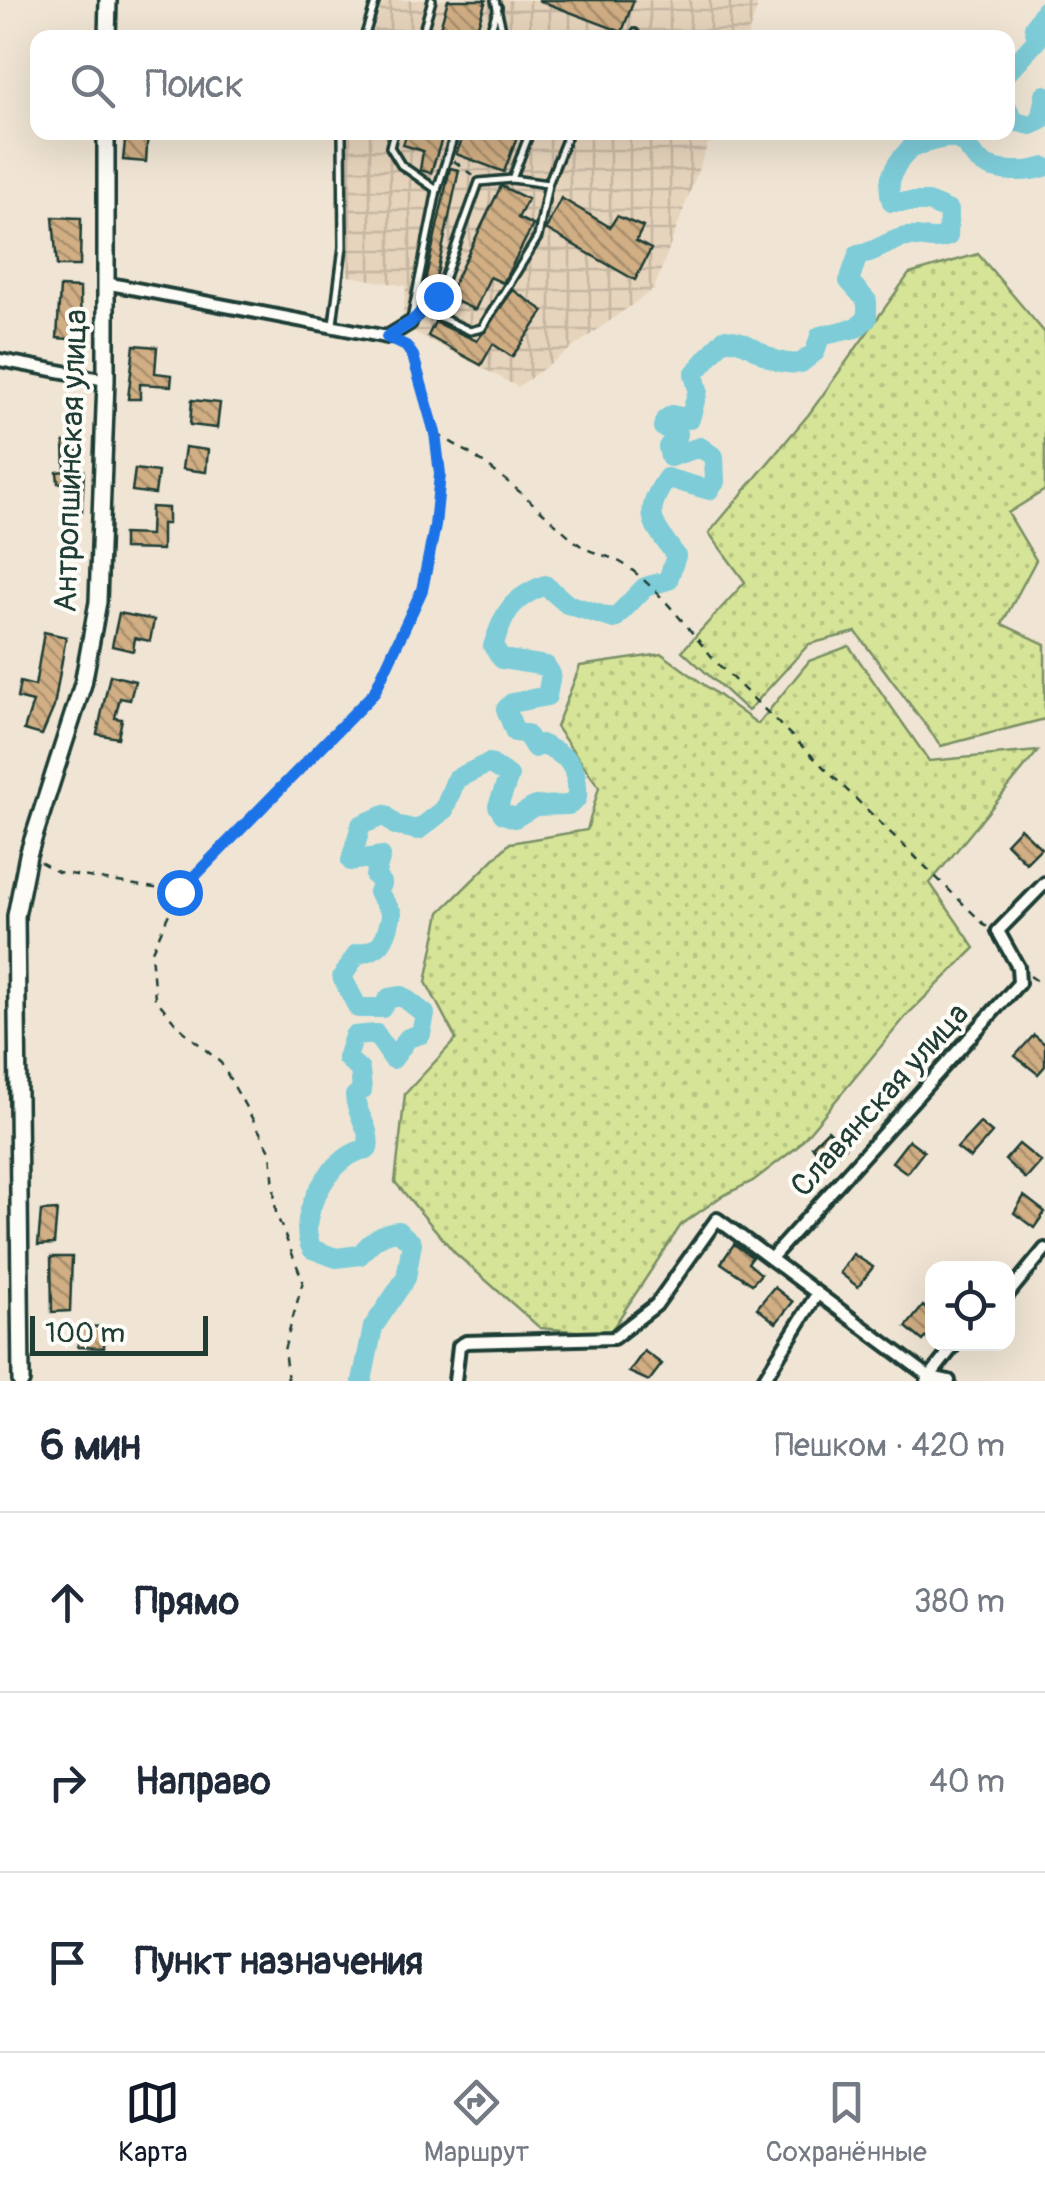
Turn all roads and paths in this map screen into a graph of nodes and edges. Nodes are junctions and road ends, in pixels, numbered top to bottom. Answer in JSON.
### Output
{"nodes":[{"id":1,"x":108,"y":0,"type":"edge"},
{"id":2,"x":376,"y":0,"type":"edge"},
{"id":3,"x":432,"y":0,"type":"edge"},
{"id":4,"x":497,"y":4,"type":"edge"},
{"id":5,"x":107,"y":30,"type":"edge"},
{"id":6,"x":367,"y":30,"type":"edge"},
{"id":7,"x":424,"y":30,"type":"edge"},
{"id":8,"x":490,"y":30,"type":"edge"},
{"id":9,"x":502,"y":30,"type":"edge"},
{"id":10,"x":106,"y":140,"type":"edge"},
{"id":11,"x":342,"y":140,"type":"edge"},
{"id":12,"x":392,"y":140,"type":"edge"},
{"id":13,"x":452,"y":140,"type":"edge"},
{"id":14,"x":527,"y":140,"type":"edge"},
{"id":15,"x":566,"y":140,"type":"edge"},
{"id":16,"x":445,"y":160,"type":"junction"},
{"id":17,"x":512,"y":179,"type":"junction"},
{"id":18,"x":479,"y":182,"type":"junction"},
{"id":19,"x":548,"y":184,"type":"junction"},
{"id":20,"x":437,"y":190,"type":"junction"},
{"id":21,"x":105,"y":284,"type":"junction"},
{"id":22,"x":424,"y":310,"type":"junction"},
{"id":23,"x":410,"y":323,"type":"junction"},
{"id":24,"x":332,"y":328,"type":"junction"},
{"id":25,"x":387,"y":337,"type":"junction"},
{"id":26,"x":0,"y":360,"type":"edge"},
{"id":27,"x":106,"y":380,"type":"junction"},
{"id":28,"x":435,"y":433,"type":"junction"},
{"id":29,"x":28,"y":855,"type":"junction"},
{"id":30,"x":1045,"y":883,"type":"edge"},
{"id":31,"x":179,"y":892,"type":"junction"},
{"id":32,"x":998,"y":938,"type":"junction"},
{"id":33,"x":1019,"y":971,"type":"junction"},
{"id":34,"x":1045,"y":986,"type":"edge"},
{"id":35,"x":1045,"y":1249,"type":"edge"},
{"id":36,"x":772,"y":1257,"type":"junction"},
{"id":37,"x":1015,"y":1285,"type":"edge"},
{"id":38,"x":817,"y":1294,"type":"junction"},
{"id":39,"x":949,"y":1351,"type":"edge"},
{"id":40,"x":928,"y":1379,"type":"edge"},
{"id":41,"x":21,"y":1381,"type":"edge"},
{"id":42,"x":288,"y":1381,"type":"edge"},
{"id":43,"x":455,"y":1381,"type":"edge"},
{"id":44,"x":763,"y":1381,"type":"edge"},
{"id":45,"x":949,"y":1381,"type":"edge"}],
"edges":[{"from":1,"to":5,"type":"street"},
{"from":2,"to":6,"type":"lane"},
{"from":3,"to":7,"type":"lane"},
{"from":4,"to":8,"type":"lane"},
{"from":4,"to":9,"type":"lane"},
{"from":10,"to":21,"type":"street","name":"Антропшинская улица"},
{"from":11,"to":24,"type":"lane"},
{"from":12,"to":20,"type":"lane"},
{"from":13,"to":16,"type":"lane"},
{"from":14,"to":17,"type":"lane"},
{"from":15,"to":19,"type":"lane"},
{"from":16,"to":18,"type":"path"},
{"from":16,"to":20,"type":"lane"},
{"from":17,"to":18,"type":"lane"},
{"from":17,"to":19,"type":"lane"},
{"from":18,"to":22,"type":"lane"},
{"from":19,"to":22,"type":"lane"},
{"from":20,"to":23,"type":"lane"},
{"from":21,"to":24,"type":"street"},
{"from":21,"to":27,"type":"street","name":"Антропшинская улица"},
{"from":22,"to":23,"type":"lane"},
{"from":23,"to":25,"type":"street"},
{"from":24,"to":25,"type":"street"},
{"from":25,"to":28,"type":"path"},
{"from":26,"to":27,"type":"street"},
{"from":27,"to":29,"type":"street","name":"Антропшинская улица"},
{"from":28,"to":31,"type":"path"},
{"from":28,"to":32,"type":"path"},
{"from":29,"to":31,"type":"path"},
{"from":29,"to":41,"type":"street","name":"Антропшинская улица"},
{"from":30,"to":32,"type":"street"},
{"from":31,"to":42,"type":"path"},
{"from":32,"to":33,"type":"street"},
{"from":33,"to":34,"type":"path"},
{"from":33,"to":36,"type":"street","name":"Славянская улица"},
{"from":35,"to":37,"type":"street"},
{"from":36,"to":38,"type":"street"},
{"from":36,"to":43,"type":"street"},
{"from":38,"to":40,"type":"street"},
{"from":38,"to":44,"type":"street"},
{"from":39,"to":40,"type":"street"},
{"from":40,"to":45,"type":"street"}]}
